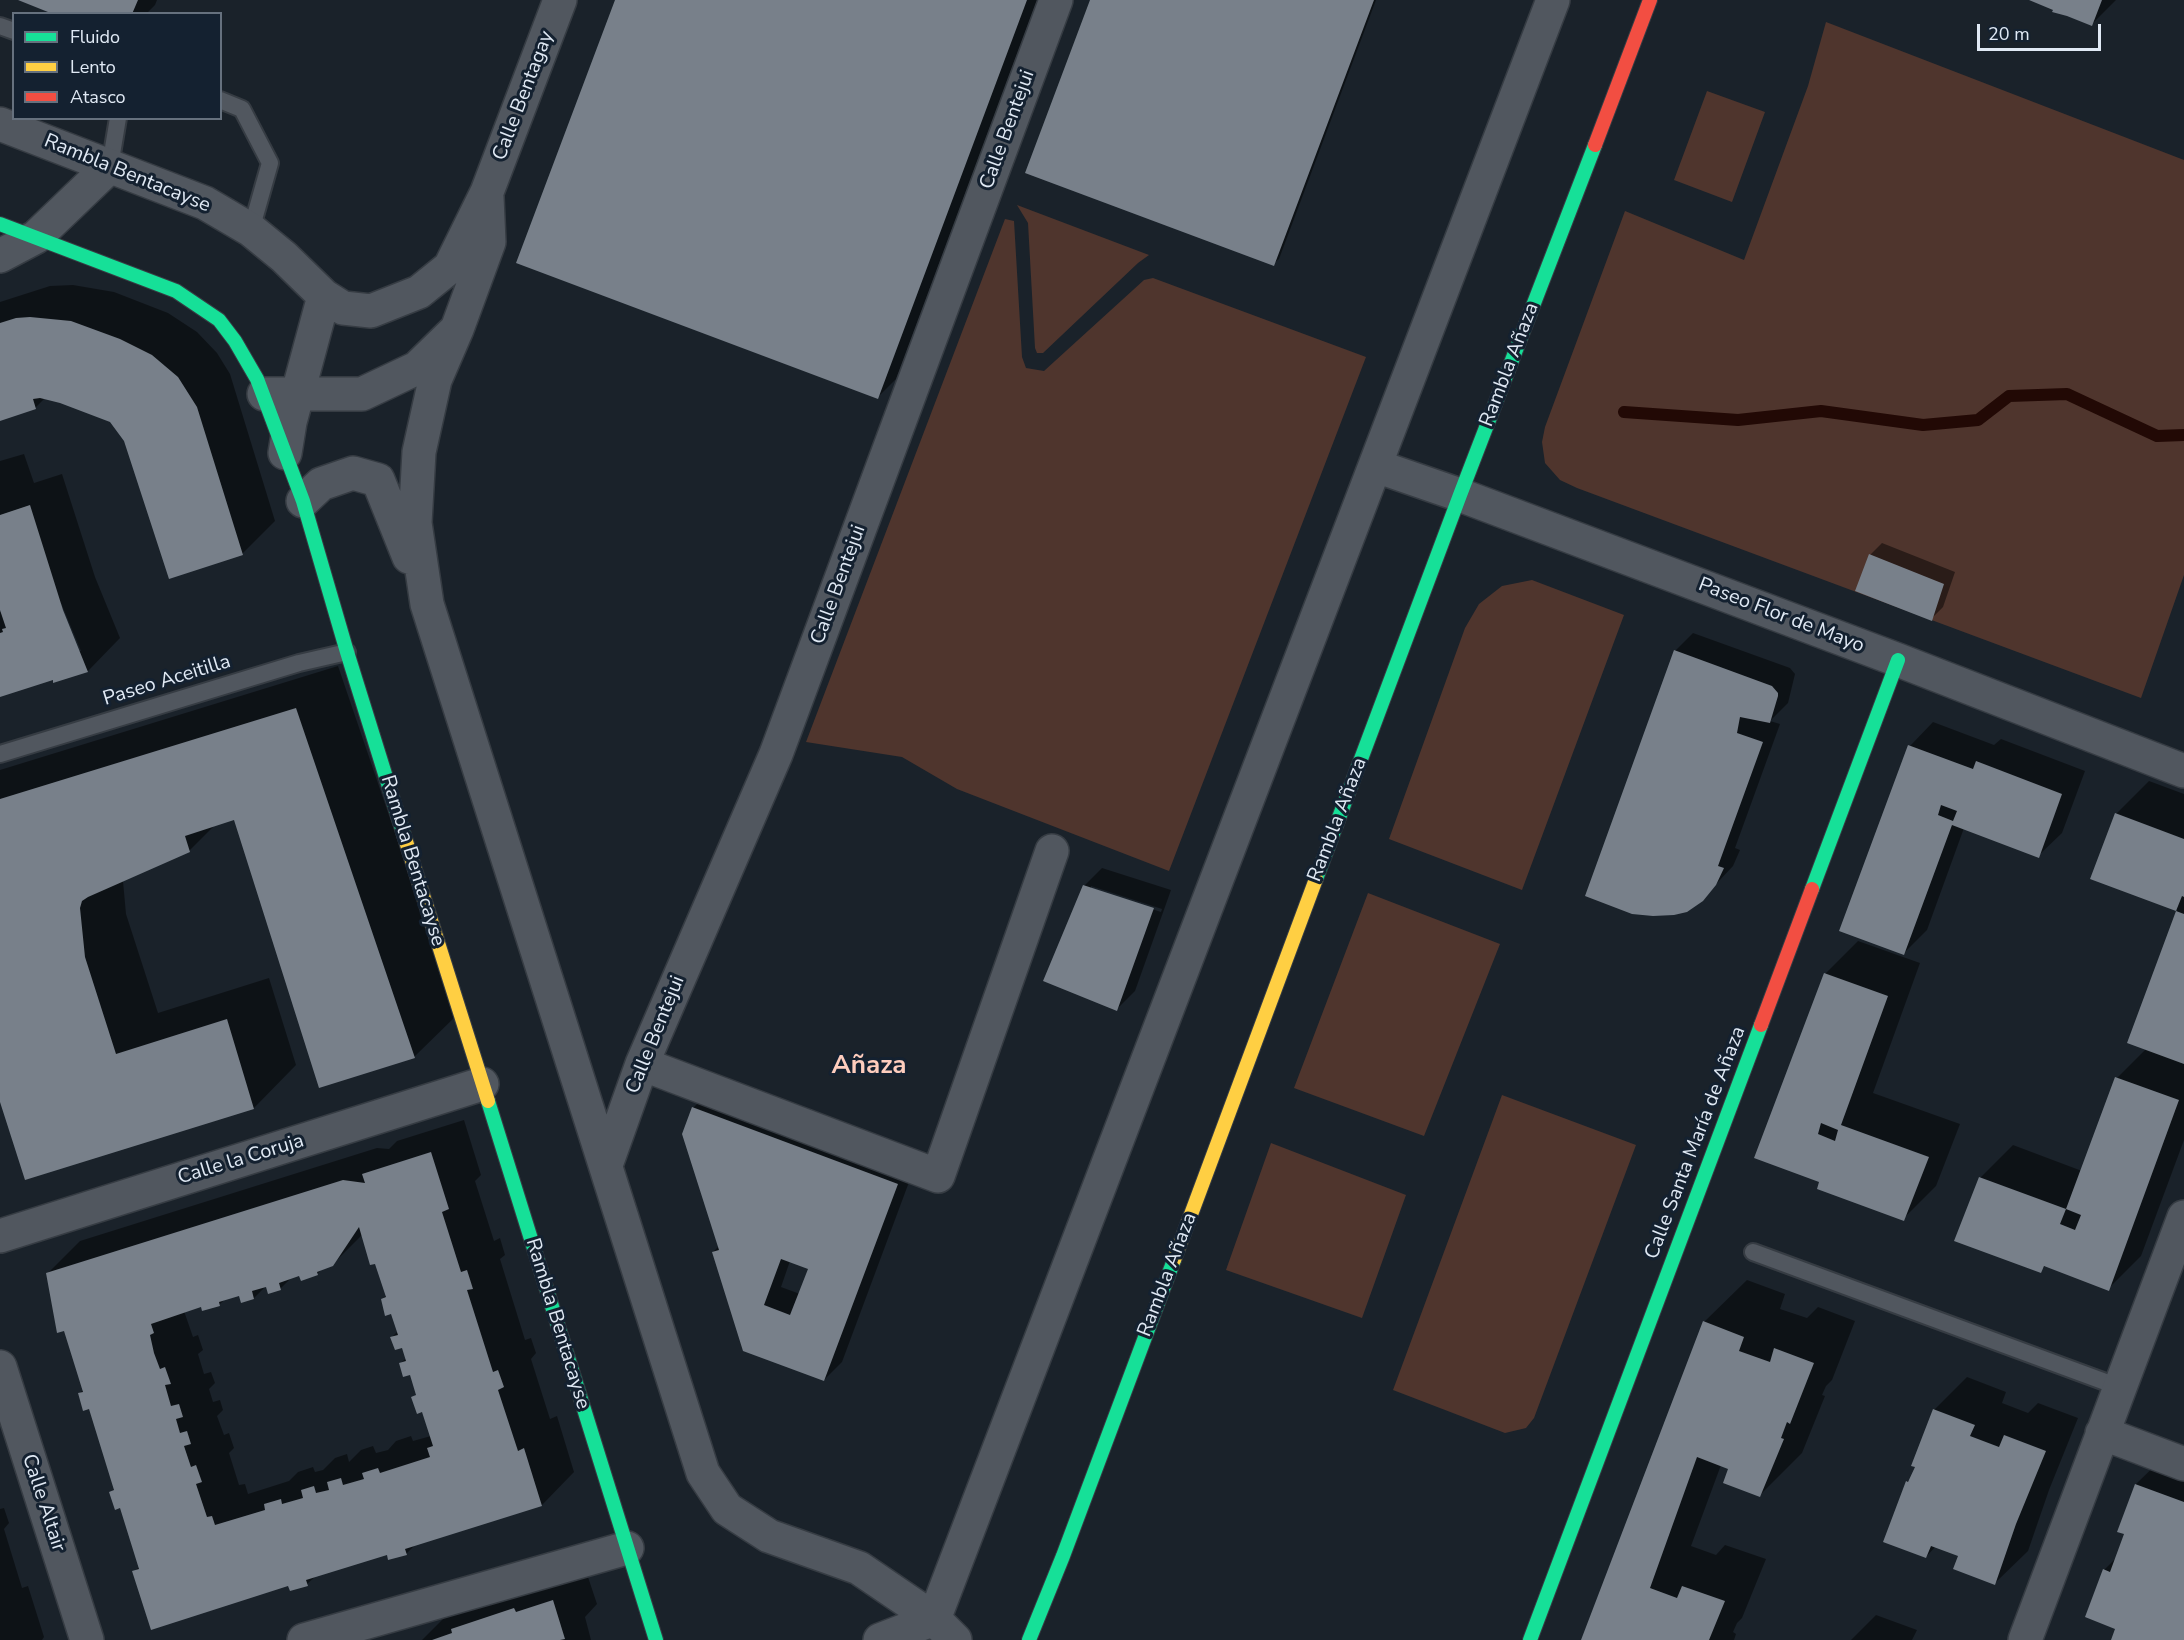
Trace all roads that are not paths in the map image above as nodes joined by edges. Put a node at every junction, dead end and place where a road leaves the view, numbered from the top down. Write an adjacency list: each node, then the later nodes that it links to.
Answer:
1 (560, 0): 9 (street, Calle Bentagay)
2 (1056, 0): 28 (street, Calle Bentejui)
3 (1553, 0): 19 (street)
4 (1650, 0): 20 (street, Rambla Añaza)
5 (222, 101): 11 (lane)
6 (118, 120): 8 (lane)
7 (0, 124): 8 (street, Rambla Bentacayse)
8 (110, 166): 11 (street, Rambla Bentacayse); 12 (street)
9 (487, 192): 14 (street, Rambla Bentacayse); 15 (street)
10 (0, 224): 12 (street, Rambla Bentacayse)
11 (251, 230): 14 (street, Rambla Bentacayse)
12 (36, 237): 13 (street); 17 (street, Rambla Bentacayse)
13 (0, 256)
14 (324, 296): 16 (street)
15 (457, 329): 16 (street); 22 (street)
16 (297, 392): 17 (street); 18 (street)
17 (264, 394): 18 (street, Rambla Bentacayse)
18 (285, 453): 21 (street, Rambla Bentacayse)
19 (1376, 466): 20 (street, Paseo Flor de Mayo); 39 (street)
20 (1460, 495): 24 (street, Paseo Flor de Mayo); 44 (street, Rambla Añaza)
21 (303, 501): 22 (street); 23 (street, Rambla Bentacayse)
22 (427, 604): 30 (street)
23 (347, 652): 25 (lane, Paseo Aceitilla); 29 (street, Rambla Bentacayse)
24 (1898, 660): 26 (street, Paseo Flor de Mayo); 45 (street, Calle Santa María de Añaza)
25 (0, 754)
26 (2184, 771)
27 (1052, 851): 28 (street)
28 (642, 1064): 30 (street, Calle Bentejui)
29 (482, 1084): 32 (street, Calle la Coruja); 38 (street, Rambla Bentacayse)
30 (606, 1165): 39 (street)
31 (2184, 1217): 35 (street)
32 (0, 1236)
33 (1753, 1252): 35 (lane)
34 (0, 1367): 40 (street, Calle Altair)
35 (2119, 1387): 36 (street)
36 (2102, 1433): 37 (street); 46 (street)
37 (2184, 1464)
38 (627, 1548): 41 (street); 42 (street, Rambla Bentacayse)
39 (944, 1629): 43 (street)
40 (87, 1640)
41 (304, 1640)
42 (656, 1640)
43 (880, 1640)
44 (1029, 1640)
45 (1530, 1640)
46 (2025, 1640)

